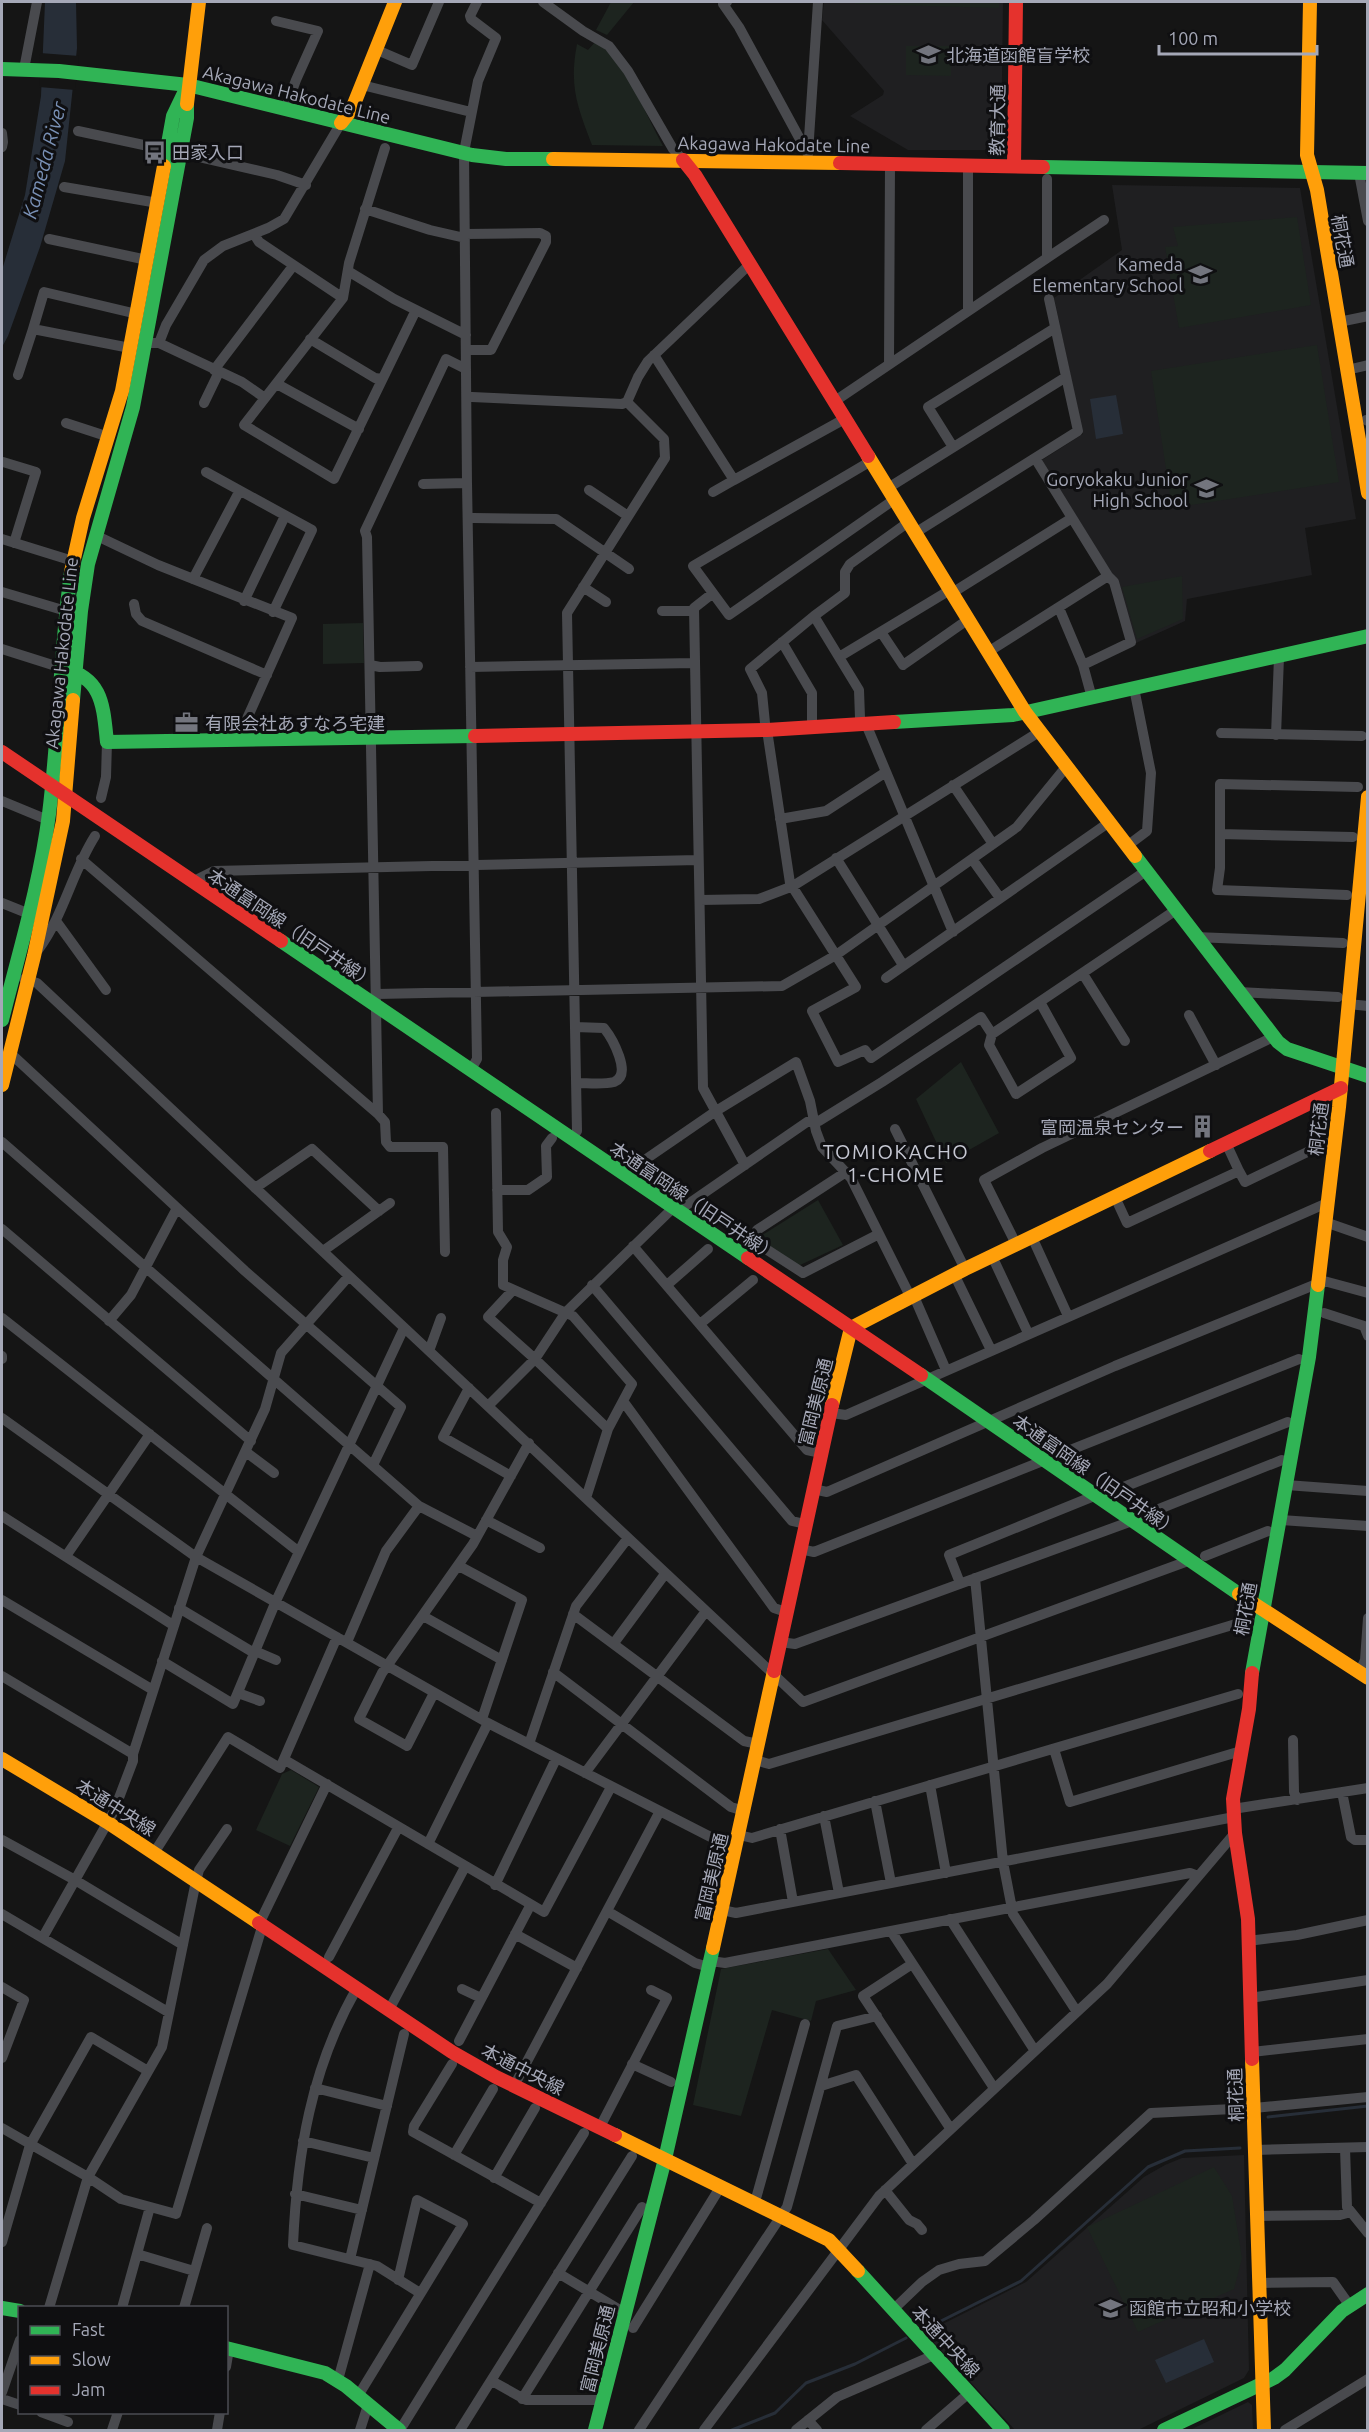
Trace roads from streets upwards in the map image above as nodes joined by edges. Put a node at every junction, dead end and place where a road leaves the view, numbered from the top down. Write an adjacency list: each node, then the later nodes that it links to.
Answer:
1 (37, 2): 14 (street)
2 (199, 2): 15 (street)
3 (395, 2): 12 (street)
4 (439, 2): 12 (street)
5 (477, 2): 18 (street)
6 (543, 2): 27 (street)
7 (727, 2): 26 (street)
8 (818, 2): 26 (street)
9 (1016, 2): 30 (street, 教育大通)
10 (1310, 2): 31 (street, 桐花通)
11 (276, 21): 17 (street)
12 (377, 50): 16 (street)
13 (2, 69): 14 (street)
14 (27, 69): 15 (street)
15 (188, 85): 17 (street, Akagawa Hakodate Line); 24 (street, Akagawa Hakodate Line)
16 (362, 85): 18 (street); 19 (street)
17 (285, 110): 19 (street, Akagawa Hakodate Line)
18 (471, 112): 25 (street)
19 (341, 123): 25 (street, Akagawa Hakodate Line); 34 (street)
20 (78, 131): 24 (street)
21 (2, 134): 22 (street)
22 (2, 147)
23 (385, 148): 37 (street)
24 (174, 152): 34 (street); 36 (street, Akagawa Hakodate Line); 59 (street, Akagawa Hakodate Line)
25 (464, 152): 27 (street, Akagawa Hakodate Line); 41 (street)
26 (808, 158): 27 (street, Akagawa Hakodate Line); 28 (street, Akagawa Hakodate Line)
27 (683, 160): 45 (street)
28 (890, 164): 29 (street, Akagawa Hakodate Line); 63 (street)
29 (968, 166): 30 (street, Akagawa Hakodate Line); 51 (street)
30 (1014, 166): 31 (street, Akagawa Hakodate Line)
31 (1312, 172): 32 (street, Akagawa Hakodate Line); 54 (street, 桐花通)
32 (1363, 173): 39 (street)
33 (1047, 179): 43 (street)
34 (306, 185): 40 (street)
35 (64, 187): 36 (street)
36 (158, 203): 44 (street, Akagawa Hakodate Line)
37 (366, 209): 41 (street); 47 (street)
38 (1104, 220): 43 (street)
39 (1368, 221)
40 (254, 234): 46 (street); 59 (street)
41 (465, 236): 57 (street); 61 (street)
42 (49, 239): 44 (street)
43 (1047, 258): 51 (street)
44 (147, 260): 52 (street, Akagawa Hakodate Line)
45 (750, 264): 62 (street); 74 (street)
46 (293, 266): 48 (street); 67 (street)
47 (348, 271): 48 (street); 50 (street)
48 (343, 298): 58 (street)
49 (1049, 299): 55 (street)
50 (416, 310): 57 (street); 70 (street)
51 (968, 310): 63 (street)
52 (137, 314): 56 (street); 60 (street, Akagawa Hakodate Line)
53 (1368, 316): 54 (street)
54 (1339, 322): 66 (street, 桐花通)
55 (1055, 328): 69 (street); 81 (street)
56 (33, 329): 60 (street); 68 (street)
57 (466, 335): 61 (street)
58 (310, 339): 70 (street); 71 (street)
59 (153, 343): 67 (street); 99 (street, Akagawa Hakodate Line)
60 (130, 348): 80 (street, Akagawa Hakodate Line)
61 (466, 350): 65 (street)
62 (654, 355): 76 (street); 86 (street)
63 (889, 364): 74 (street)
64 (1368, 365): 66 (street)
65 (466, 369): 87 (street); 129 (street)
66 (1347, 370): 92 (street, 桐花通)
67 (216, 371): 73 (street); 75 (street)
68 (18, 375)
69 (1066, 377): 81 (street); 82 (street)
70 (382, 379): 79 (street)
71 (277, 384): 73 (street); 79 (street)
72 (472, 397): 76 (street)
73 (265, 398): 79 (street)
74 (835, 401): 83 (street)
75 (204, 402)
76 (627, 402): 95 (street)
77 (839, 422): 86 (street)
78 (66, 423): 80 (street)
79 (358, 429)
80 (109, 436): 103 (street, Akagawa Hakodate Line)
81 (953, 447): 93 (street)
82 (1035, 458): 97 (street); 98 (street)
83 (871, 461): 93 (street); 109 (street)
84 (3, 462): 101 (street)
85 (206, 472): 90 (street)
86 (734, 480): 91 (street)
87 (467, 483): 88 (street); 133 (street)
88 (423, 484)
89 (589, 490): 95 (street)
90 (239, 492): 94 (street); 106 (street)
91 (714, 492)
92 (1368, 493)
93 (891, 494): 98 (street); 109 (street)
94 (285, 516): 111 (street); 118 (street)
95 (628, 516): 102 (street)
96 (473, 518): 102 (street)
97 (1072, 518): 105 (street); 110 (street)
98 (909, 530): 110 (street); 119 (street)
99 (95, 535): 106 (street); 135 (street, Akagawa Hakodate Line)
100 (2, 539): 101 (street)
101 (14, 543): 103 (street)
102 (605, 553): 104 (street); 107 (street)
103 (73, 561): 115 (street, Akagawa Hakodate Line)
104 (629, 569)
105 (1108, 576): 114 (street); 131 (street)
106 (193, 579): 111 (street)
107 (584, 587): 112 (street); 130 (street)
108 (2, 592): 115 (street)
109 (712, 593): 117 (street)
110 (948, 593): 121 (street); 125 (street)
111 (244, 600): 118 (street)
112 (606, 602)
113 (134, 604): 136 (street)
114 (1059, 608): 125 (street); 131 (street)
115 (66, 611): 134 (street, Akagawa Hakodate Line)
116 (662, 611): 117 (street)
117 (694, 611): 128 (street)
118 (273, 612): 136 (street)
119 (814, 616): 123 (street); 126 (street)
120 (963, 623): 121 (street)
121 (881, 632): 126 (street)
122 (1368, 636): 127 (street)
123 (782, 642): 140 (street); 142 (street)
124 (2, 649): 134 (street)
125 (988, 652): 139 (street)
126 (839, 657): 141 (street)
127 (1279, 657): 137 (street); 147 (street)
128 (694, 663): 130 (street); 143 (street)
129 (370, 665): 132 (street); 150 (street)
130 (568, 665): 133 (street); 145 (street)
131 (1083, 665): 138 (street)
132 (418, 666)
133 (470, 667): 148 (street)
134 (62, 668): 135 (street); 156 (street, Akagawa Hakodate Line)
135 (76, 672): 152 (street); 159 (street, Akagawa Hakodate Line)
136 (267, 675): 151 (street)
137 (1134, 688): 138 (street); 170 (street)
138 (1092, 698): 139 (street)
139 (1025, 712): 141 (street); 144 (street)
140 (812, 721)
141 (863, 721): 142 (street); 155 (street)
142 (766, 727): 143 (street); 163 (street)
143 (696, 732): 145 (street); 174 (street)
144 (1039, 732): 154 (street); 157 (street)
145 (570, 734): 148 (street); 175 (street)
146 (1221, 734): 147 (street)
147 (1276, 735): 149 (street)
148 (471, 736): 150 (street); 176 (street)
149 (1362, 736)
150 (372, 737): 151 (street); 177 (street)
151 (245, 740): 152 (street)
152 (107, 742): 160 (street)
153 (2, 752): 156 (street, 本通富岡線（旧戸井線）)
154 (1066, 767): 165 (street); 169 (street)
155 (886, 771): 162 (street); 163 (street)
156 (50, 785): 159 (street, 本通富岡線（旧戸井線）); 164 (street, Akagawa Hakodate Line)
157 (953, 785): 162 (street); 169 (street)
158 (1363, 792): 166 (street); 182 (street, 桐花通)
159 (66, 795): 179 (street, 本通富岡線（旧戸井線）); 195 (street, Akagawa Hakodate Line)
160 (102, 798)
161 (2, 801): 164 (street)
162 (905, 815): 171 (street); 180 (street)
163 (780, 819): 181 (street)
164 (48, 820): 187 (street, Akagawa Hakodate Line)
165 (1108, 823): 170 (street); 183 (street)
166 (1220, 834): 168 (street); 182 (street)
167 (95, 836): 172 (street)
168 (1353, 837)
169 (993, 844): 173 (street)
170 (1127, 846): 178 (street)
171 (836, 858): 181 (street); 189 (street)
172 (81, 859): 188 (street); 227 (street)
173 (972, 859): 180 (street); 183 (street)
174 (698, 860): 175 (street); 184 (street)
175 (572, 863): 176 (street); 203 (street)
176 (473, 865): 177 (street); 204 (street)
177 (374, 867): 179 (street); 207 (street)
178 (1146, 871): 186 (street); 194 (street)
179 (192, 882): 207 (street, 本通富岡線（旧戸井線）)
180 (934, 885): 189 (street); 190 (street)
181 (793, 886): 184 (street); 194 (street)
182 (1358, 895): 192 (street, 桐花通)
183 (1000, 898): 190 (street)
184 (700, 900): 201 (street)
185 (2, 903): 187 (street)
186 (1176, 910): 191 (street); 197 (street)
187 (27, 913): 198 (street, Akagawa Hakodate Line)
188 (56, 921): 195 (street); 202 (street)
189 (878, 926): 194 (street); 196 (street)
190 (952, 932): 196 (street)
191 (1195, 937): 192 (street); 205 (street)
192 (1348, 946): 193 (street); 208 (street, 桐花通)
193 (1368, 951)
194 (836, 955): 201 (street)
195 (34, 956): 200 (street, Akagawa Hakodate Line)
196 (903, 965): 199 (street)
197 (1083, 974): 209 (street); 216 (street)
198 (13, 975): 200 (street); 206 (street, Akagawa Hakodate Line)
199 (886, 978)
200 (27, 980): 206 (street, Akagawa Hakodate Line); 239 (street)
201 (702, 987): 203 (street); 225 (street)
202 (106, 990)
203 (574, 990): 204 (street); 213 (street)
204 (476, 991): 207 (street); 220 (street)
205 (1239, 992): 208 (street); 219 (street)
206 (11, 995): 212 (street, Akagawa Hakodate Line); 217 (street, Akagawa Hakodate Line)
207 (377, 1000): 220 (street, 本通富岡線（旧戸井線）); 227 (street)
208 (1343, 1000): 210 (street); 219 (street, 桐花通)
209 (1040, 1002): 214 (street); 214 (street)
210 (1368, 1006)
211 (1189, 1015): 218 (street)
212 (2, 1020)
213 (575, 1027): 222 (street); 222 (street)
214 (992, 1034): 228 (street)
215 (1267, 1040): 218 (street)
216 (1125, 1041)
217 (9, 1052): 223 (street, Akagawa Hakodate Line); 244 (street)
218 (1215, 1065): 252 (street)
219 (1342, 1068): 221 (street); 224 (street, 桐花通)
220 (470, 1071): 231 (street, 本通富岡線（旧戸井線）)
221 (1368, 1076)
222 (576, 1083): 231 (street)
223 (2, 1085)
224 (1341, 1088): 233 (street); 243 (street, 桐花通)
225 (716, 1111): 228 (street); 235 (street); 236 (street)
226 (496, 1113): 240 (street)
227 (378, 1114): 256 (street)
228 (814, 1121): 235 (street); 238 (street)
229 (895, 1130): 259 (street)
230 (552, 1137): 240 (street)
231 (571, 1139): 245 (street, 本通富岡線（旧戸井線）)
232 (2, 1142): 258 (street)
233 (1226, 1143): 237 (street); 241 (street)
234 (1326, 1143): 237 (street)
235 (745, 1165): 245 (street)
236 (633, 1168)
237 (1239, 1171): 241 (street)
238 (846, 1172): 249 (street); 249 (street)
239 (255, 1188): 246 (street); 255 (street)
240 (497, 1191): 265 (street)
241 (1115, 1197): 250 (street)
242 (390, 1203): 246 (street)
243 (1327, 1203): 247 (street, 桐花通); 270 (street)
244 (177, 1208): 258 (street); 274 (street)
245 (675, 1209): 253 (street); 277 (street, 本通富岡線（旧戸井線）)
246 (379, 1211): 255 (street)
247 (1325, 1221): 251 (street); 262 (street, 桐花通)
248 (2, 1229): 273 (street)
249 (879, 1234): 267 (street)
250 (1032, 1237): 252 (street); 270 (street)
251 (1368, 1237)
252 (1016, 1244): 257 (street)
253 (633, 1246): 263 (street); 264 (street)
254 (708, 1249): 264 (street)
255 (323, 1251): 260 (street)
256 (445, 1252)
257 (992, 1256): 259 (street); 278 (street)
258 (145, 1268): 273 (street); 285 (street)
259 (959, 1272): 267 (street); 280 (street)
260 (349, 1276): 274 (street); 276 (street)
261 (753, 1280): 275 (street)
262 (1317, 1284): 266 (street); 293 (street); 307 (street, 桐花通)
263 (592, 1285): 268 (street); 320 (street)
264 (666, 1285): 275 (street)
265 (513, 1290): 268 (street); 282 (street)
266 (1368, 1293)
267 (911, 1295): 277 (street); 284 (street)
268 (566, 1312): 282 (street); 289 (street)
269 (1324, 1312): 279 (street)
270 (1068, 1316): 278 (street)
271 (2, 1318): 296 (street)
272 (441, 1318): 281 (street)
273 (110, 1321): 297 (street)
274 (305, 1324): 285 (street); 287 (street)
275 (700, 1324): 301 (street)
276 (404, 1328): 281 (street); 287 (street)
277 (851, 1328): 286 (street, 本通富岡線（旧戸井線）); 291 (street, 富岡美原通)
278 (1028, 1333): 280 (street)
279 (1368, 1336)
280 (991, 1350): 284 (street)
281 (429, 1351): 288 (street)
282 (535, 1359): 290 (street); 295 (street)
283 (1299, 1359): 302 (street)
284 (946, 1370): 286 (street)
285 (274, 1379): 297 (street); 299 (street)
286 (927, 1379): 291 (street); 293 (street, 本通富岡線（旧戸井線）)
287 (377, 1386): 299 (street); 304 (street)
288 (469, 1388): 290 (street); 306 (street)
289 (623, 1401): 295 (street); 341 (street)
290 (488, 1406): 298 (street)
291 (831, 1413): 301 (street, 富岡美原通)
292 (2, 1418): 311 (street)
293 (987, 1422): 302 (street, 本通富岡線（旧戸井線）); 308 (street)
294 (1288, 1422): 310 (street)
295 (608, 1429): 314 (street)
296 (150, 1434): 311 (street); 312 (street)
297 (251, 1441): 300 (street)
298 (529, 1443): 306 (street); 314 (street)
299 (349, 1444): 304 (street); 327 (street)
300 (246, 1452): 305 (street); 312 (street)
301 (821, 1453): 308 (street, 富岡美原通)
302 (1044, 1460): 313 (street, 本通富岡線（旧戸井線）); 326 (street)
303 (1282, 1460): 317 (street)
304 (373, 1465): 315 (street)
305 (274, 1473)
306 (511, 1476): 318 (street)
307 (1286, 1485): 309 (street); 319 (street, 桐花通)
308 (813, 1489): 320 (street, 富岡美原通)
309 (1367, 1489)
310 (1111, 1492)
311 (107, 1494): 328 (street); 330 (street)
312 (226, 1495): 327 (street); 330 (street)
313 (1094, 1496): 317 (street, 本通富岡線（旧戸井線）); 335 (street)
314 (586, 1498): 324 (street)
315 (419, 1506): 323 (street); 350 (street)
316 (2, 1516): 328 (street)
317 (1138, 1518): 331 (street, 本通富岡線（旧戸井線）); 334 (street)
318 (486, 1520): 323 (street); 325 (street)
319 (1281, 1520): 321 (street); 339 (street, 桐花通)
320 (806, 1524): 326 (street, 富岡美原通)
321 (1368, 1526)
322 (1268, 1531): 329 (street)
323 (477, 1536): 332 (street)
324 (628, 1538): 333 (street); 342 (street)
325 (540, 1548)
326 (800, 1549): 341 (street, 富岡美原通)
327 (299, 1552): 337 (street)
328 (66, 1556): 346 (street)
329 (1205, 1556)
330 (196, 1557): 337 (street); 338 (street)
331 (1188, 1561): 339 (street, 本通富岡線（旧戸井線）); 347 (street)
332 (459, 1566): 343 (street); 355 (street)
333 (665, 1574): 340 (street); 352 (street)
334 (975, 1578): 335 (street); 347 (street)
335 (960, 1583): 351 (street)
336 (2, 1600): 363 (street)
337 (276, 1601): 348 (street); 353 (street)
338 (179, 1608): 346 (street); 353 (street)
339 (1263, 1610): 360 (street, 本通富岡線（旧戸井線）); 375 (street, 桐花通)
340 (706, 1611): 359 (street); 362 (street)
341 (786, 1612): 351 (street, 富岡美原通)
342 (573, 1614): 352 (street); 358 (street)
343 (423, 1616): 355 (street); 357 (street)
344 (1368, 1617): 349 (street)
345 (1249, 1620): 367 (street)
346 (173, 1624): 356 (street)
347 (981, 1636): 359 (street); 367 (street)
348 (337, 1637): 350 (street); 379 (street)
349 (1367, 1641): 360 (street)
350 (347, 1642): 357 (street)
351 (780, 1642): 359 (street, 富岡美原通)
352 (614, 1644): 362 (street)
353 (255, 1652): 354 (street); 364 (street)
354 (276, 1660)
355 (502, 1660): 369 (street)
356 (162, 1661): 363 (street); 364 (street)
357 (387, 1666): 365 (street); 365 (street)
358 (553, 1672): 370 (street); 372 (street)
359 (773, 1675): 373 (street, 富岡美原通)
360 (1364, 1675)
361 (2, 1676): 376 (street)
362 (657, 1676): 370 (street); 373 (street)
363 (153, 1690): 376 (street)
364 (238, 1693): 368 (street)
365 (434, 1693): 369 (street)
366 (1238, 1694): 374 (street)
367 (987, 1698): 380 (street); 381 (street)
368 (260, 1701)
369 (485, 1721): 372 (street); 402 (street)
370 (621, 1724): 382 (street); 390 (street)
371 (1293, 1740): 388 (street)
372 (529, 1744): 378 (street)
373 (758, 1744): 380 (street, 富岡美原通)
374 (1054, 1749): 375 (street); 381 (street)
375 (1241, 1751): 392 (street, 桐花通)
376 (133, 1755): 394 (street)
377 (2, 1759): 394 (street, 本通中央線)
378 (556, 1759): 382 (street); 412 (street)
379 (285, 1760): 383 (street); 404 (street)
380 (755, 1760): 390 (street, 富岡美原通)
381 (994, 1766): 384 (street); 405 (street)
382 (585, 1773): 385 (street)
383 (327, 1785): 395 (street); 422 (street)
384 (930, 1785): 389 (street); 407 (street)
385 (611, 1787): 391 (street); 415 (street)
386 (1368, 1788): 387 (street)
387 (1342, 1792): 388 (street); 401 (street)
388 (1297, 1800): 392 (street)
389 (875, 1801): 393 (street); 411 (street)
390 (744, 1811): 399 (street, 富岡美原通)
391 (660, 1812): 403 (street); 418 (street)
392 (1234, 1813): 398 (street, 桐花通); 405 (street)
393 (824, 1816): 397 (street); 413 (street)
394 (107, 1822): 404 (street, 本通中央線); 409 (street)
395 (398, 1828): 402 (street); 428 (street)
396 (227, 1829): 410 (street)
397 (780, 1829): 399 (street); 414 (street)
398 (1235, 1833): 408 (street); 426 (street, 桐花通)
399 (739, 1835): 403 (street, 富岡美原通)
400 (2, 1840): 409 (street)
401 (1368, 1840)
402 (428, 1844): 406 (street)
403 (736, 1850): 417 (street, 富岡美原通)
404 (154, 1852): 410 (street, 本通中央線)
405 (1004, 1862): 407 (street); 416 (street)
406 (465, 1867): 412 (street); 439 (street)
407 (946, 1873): 411 (street)
408 (1198, 1876): 416 (street); 441 (street)
409 (75, 1880): 425 (street); 427 (street)
410 (196, 1881): 422 (street, 本通中央線); 427 (street)
411 (891, 1883): 413 (street)
412 (495, 1885): 415 (street)
413 (839, 1893): 414 (street)
414 (793, 1902): 417 (street)
415 (530, 1906): 424 (street)
416 (1012, 1907): 420 (street); 441 (street)
417 (722, 1910): 429 (street, 富岡美原通)
418 (607, 1911): 429 (street); 431 (street)
419 (2, 1914): 425 (street)
420 (950, 1919): 423 (street); 447 (street)
421 (1368, 1920): 426 (street)
422 (260, 1925): 434 (street, 本通中央線); 484 (street)
423 (891, 1931): 429 (street); 430 (street)
424 (514, 1934): 431 (street); 437 (street)
425 (44, 1937): 440 (street)
426 (1248, 1941): 438 (street, 桐花通)
427 (183, 1945): 440 (street)
428 (329, 1957)
429 (710, 1964): 475 (street, 富岡美原通)
430 (912, 1964): 442 (street); 457 (street)
431 (577, 1968): 454 (street)
432 (1368, 1980): 438 (street)
433 (2, 1987): 449 (street)
434 (357, 1988): 439 (street, 本通中央線); 456 (street)
435 (462, 1989): 437 (street)
436 (651, 1990): 451 (street)
437 (481, 1998): 446 (street)
438 (1250, 1998): 448 (street, 桐花通)
439 (389, 2010): 454 (street, 本通中央線)
440 (168, 2012): 452 (street)
441 (1077, 2012): 447 (street)
442 (877, 2016): 455 (street); 465 (street)
443 (805, 2024): 482 (street)
444 (404, 2034): 460 (street)
445 (1368, 2039): 448 (street)
446 (459, 2041)
447 (1035, 2051): 457 (street)
448 (1252, 2052): 462 (street, 桐花通)
449 (2, 2058)
450 (452, 2064): 472 (street)
451 (632, 2064): 453 (street); 463 (street)
452 (148, 2071): 468 (street); 477 (street)
453 (672, 2082)
454 (514, 2086): 463 (street, 本通中央線)
455 (820, 2086): 476 (street); 488 (street)
456 (315, 2088): 460 (street); 467 (street)
457 (994, 2088): 465 (street)
458 (493, 2089): 472 (street)
459 (1368, 2097): 462 (street)
460 (387, 2106): 474 (street)
461 (535, 2108): 478 (street)
462 (1254, 2108): 471 (street, 桐花通); 505 (street)
463 (600, 2127): 475 (street, 本通中央線)
464 (2, 2128): 468 (street)
465 (950, 2128): 476 (street)
466 (584, 2133): 483 (street)
467 (303, 2141): 474 (street); 481 (street)
468 (30, 2145): 477 (street); 493 (street)
469 (1368, 2147): 470 (street)
470 (1345, 2148): 471 (street); 487 (street)
471 (1255, 2150): 489 (street, 桐花通)
472 (454, 2155): 478 (street)
473 (632, 2156): 499 (street)
474 (374, 2158): 486 (street)
475 (665, 2159): 479 (street, 本通中央線); 512 (street, 富岡美原通)
476 (913, 2164): 480 (street)
477 (88, 2177): 484 (street); 506 (street)
478 (494, 2178): 483 (street)
479 (722, 2186): 482 (street, 本通中央線); 513 (street)
480 (885, 2190): 491 (street); 494 (street)
481 (295, 2194): 486 (street); 496 (street)
482 (755, 2202): 488 (street, 本通中央線)
483 (541, 2204): 536 (street)
484 (150, 2207): 495 (street)
485 (642, 2207): 502 (street)
486 (363, 2210): 496 (street)
487 (1351, 2212): 489 (street); 492 (street)
488 (782, 2216): 494 (street, 本通中央線); 539 (street)
489 (1257, 2216): 501 (street, 桐花通)
490 (207, 2228): 498 (street)
491 (922, 2230)
492 (1368, 2233)
493 (2, 2242)
494 (838, 2249): 516 (street, 本通中央線); 540 (street)
495 (137, 2254): 498 (street); 507 (street)
496 (350, 2259): 497 (street)
497 (370, 2264): 500 (street); 518 (street)
498 (194, 2271): 508 (street)
499 (558, 2273): 502 (street); 519 (street)
500 (398, 2280): 503 (street); 503 (street)
501 (1259, 2283): 509 (street); 520 (street, 桐花通)
502 (588, 2292): 512 (street); 524 (street)
503 (420, 2293): 526 (street)
504 (1368, 2294): 509 (street)
505 (898, 2305)
506 (50, 2306)
507 (122, 2306)
508 (184, 2306)
509 (1350, 2306): 520 (street)
510 (2, 2308): 511 (street)
511 (18, 2311)
512 (625, 2313): 525 (street, 富岡美原通)
513 (633, 2328)
514 (18, 2346): 521 (street)
515 (228, 2349): 518 (street)
516 (934, 2355): 522 (street, 本通中央線); 531 (street)
517 (1368, 2379): 547 (street)
518 (338, 2380): 526 (street)
519 (492, 2381): 524 (street); 537 (street)
520 (1262, 2384): 545 (street); 546 (street, 桐花通)
521 (2, 2392)
522 (969, 2393): 543 (street); 544 (street, 本通中央線)
523 (2, 2399): 527 (street)
524 (522, 2399): 525 (street)
525 (603, 2400): 538 (street, 富岡美原通)
526 (363, 2401): 535 (street); 536 (street)
527 (18, 2404)
528 (48, 2414): 532 (street)
529 (117, 2414): 533 (street)
530 (219, 2414): 534 (street)
531 (808, 2420): 541 (street); 542 (street)
532 (68, 2422)
533 (112, 2430)
534 (217, 2430)
535 (360, 2430)
536 (400, 2430)
537 (460, 2430)
538 (595, 2430)
539 (639, 2430)
540 (704, 2430)
541 (796, 2430)
542 (817, 2430)
543 (926, 2430)
544 (1003, 2430)
545 (1164, 2430)
546 (1264, 2430)
547 (1285, 2430)

